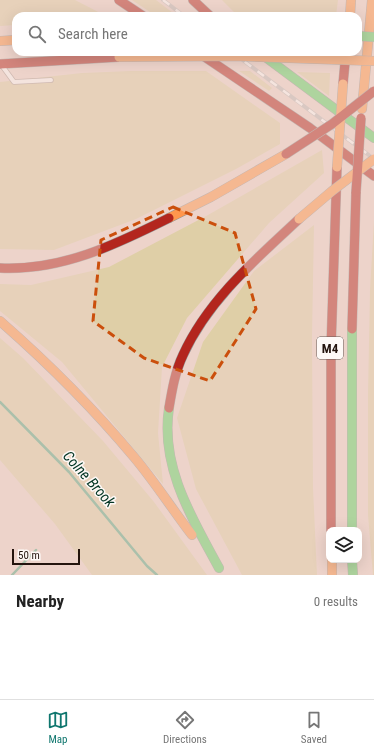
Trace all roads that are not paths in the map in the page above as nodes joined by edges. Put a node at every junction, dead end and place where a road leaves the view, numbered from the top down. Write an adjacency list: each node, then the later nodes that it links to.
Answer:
1 (119, 0): 5 (highway)
2 (193, 0): 6 (highway)
3 (351, 0): 7 (highway)
4 (372, 0): 25 (highway, M4, bridge)
5 (138, 12)
6 (206, 12)
7 (350, 12)
8 (362, 36): 9 (highway, bridge)
9 (374, 37)
10 (12, 40): 11 (highway)
11 (0, 41)
12 (204, 56): 21 (highway)
13 (264, 56): 19 (highway)
14 (346, 56): 24 (highway, M4, bridge)
15 (374, 61): 16 (highway, bridge)
16 (0, 64): 17 (lane)
17 (51, 80)
18 (374, 91): 22 (highway, bridge)
19 (374, 138)
20 (374, 159): 28 (highway, bridge)
21 (374, 176)
22 (0, 268)
23 (0, 321): 28 (highway)
24 (331, 527)
25 (352, 527)
26 (332, 563): 29 (highway)
27 (352, 563): 30 (highway)
28 (222, 571)
29 (332, 575)
30 (353, 575)

